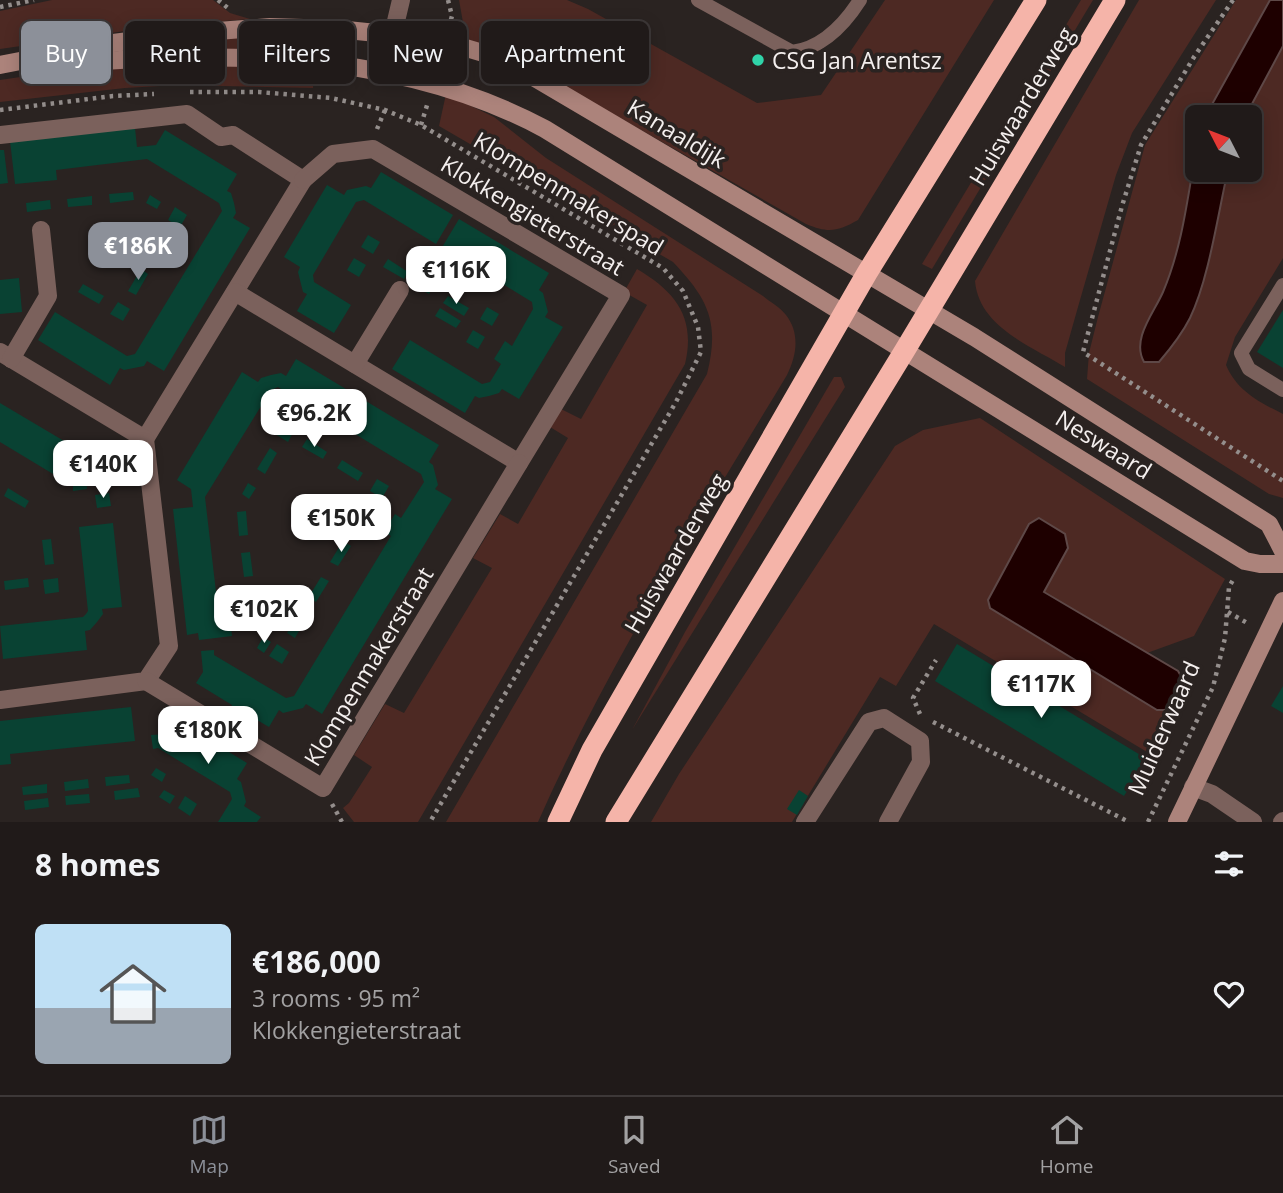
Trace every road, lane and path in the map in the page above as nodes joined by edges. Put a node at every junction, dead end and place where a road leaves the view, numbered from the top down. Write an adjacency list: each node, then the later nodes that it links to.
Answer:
1 (34, 0): 8 (path)
2 (401, 0): 9 (street)
3 (698, 0): 4 (lane)
4 (860, 0)
5 (1036, 0): 21 (highway, Huiswaarderweg)
6 (1115, 0): 25 (highway, Huiswaarderweg)
7 (1233, 0): 33 (path)
8 (0, 7)
9 (395, 21)
10 (369, 32): 12 (street, Kanaaldijk)
11 (467, 49): 21 (street, Kanaaldijk)
12 (0, 66): 13 (street, Kanaaldijk)
13 (369, 69)
14 (436, 84): 26 (street, Kanaaldijk)
15 (165, 93): 17 (path)
16 (178, 93): 45 (path, Klompenmakerspad)
17 (0, 110)
18 (0, 135): 19 (street)
19 (303, 180): 24 (street, Klokkengieterstraat); 32 (street, Klokkengieterstraat)
20 (41, 230): 28 (street)
21 (867, 273): 25 (street); 26 (highway, Huiswaarderweg)
22 (1283, 285): 30 (lane)
23 (400, 289): 29 (street)
24 (235, 292): 29 (street); 31 (street, Klokkengieterstraat)
25 (928, 311): 27 (highway, Huiswaarderweg); 34 (street, Neswaard)
26 (844, 313): 27 (street); 46 (highway, Huiswaarderweg)
27 (905, 350): 35 (street, Neswaard); 47 (highway, Huiswaarderweg)
28 (6, 356): 31 (street)
29 (355, 364): 32 (street)
30 (1283, 390)
31 (145, 439): 39 (street)
32 (519, 463): 39 (street, Klompenmakerstraat)
33 (1283, 481)
34 (1283, 551)
35 (1283, 564)
36 (1283, 601): 43 (street)
37 (1228, 612): 50 (path, Muiderwaard)
38 (936, 660): 41 (path)
39 (146, 681): 40 (street)
40 (0, 700)
41 (920, 715)
42 (933, 722): 49 (path, Muiderwaard)
43 (1193, 787): 51 (street); 52 (street)
44 (809, 821): 48 (street)
45 (430, 822)
46 (558, 822)
47 (616, 822)
48 (888, 822)
49 (1129, 822)
50 (1149, 822)
51 (1177, 822)
52 (1253, 822)

